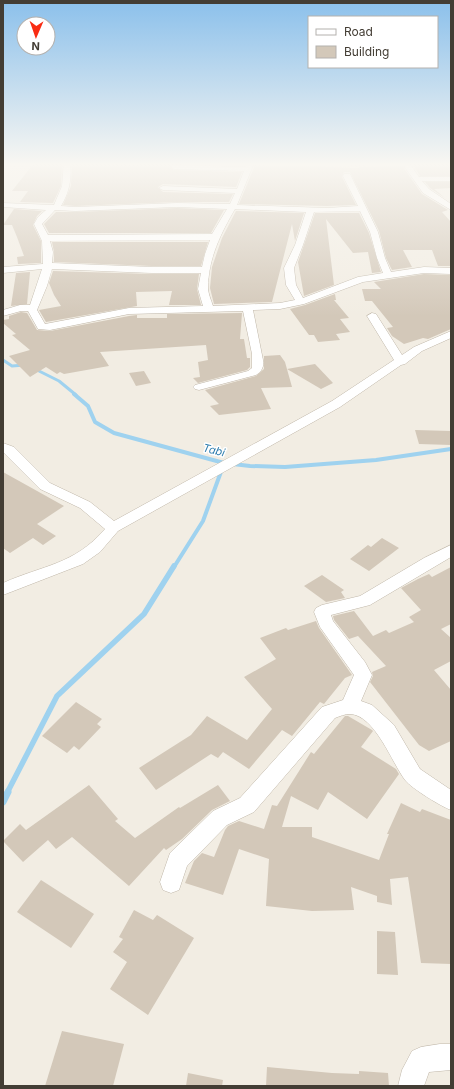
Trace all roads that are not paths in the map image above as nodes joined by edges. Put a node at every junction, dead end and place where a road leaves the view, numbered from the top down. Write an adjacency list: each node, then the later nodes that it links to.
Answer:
1 (48, 214): 6 (street)
2 (228, 214): 5 (street)
3 (309, 214): 12 (street)
4 (365, 214): 11 (street)
5 (216, 237): 6 (street); 9 (street)
6 (45, 238): 7 (street)
7 (48, 266): 8 (street); 9 (street); 14 (street)
8 (3, 270)
9 (206, 270): 15 (street)
10 (451, 270): 11 (street)
11 (388, 275): 12 (street)
12 (301, 302): 13 (street)
13 (247, 308): 15 (street); 20 (street)
14 (32, 309): 15 (street); 16 (street)
15 (209, 309)
16 (3, 312)
17 (372, 316): 19 (street)
18 (451, 334): 19 (street)
19 (400, 362): 22 (street)
20 (199, 387)
21 (3, 448): 22 (street)
22 (113, 528): 24 (street)
23 (451, 550): 25 (street)
24 (3, 588)
25 (349, 706): 26 (street); 27 (street)
26 (451, 801)
27 (171, 882)
28 (451, 1057): 29 (street)
29 (411, 1086)

